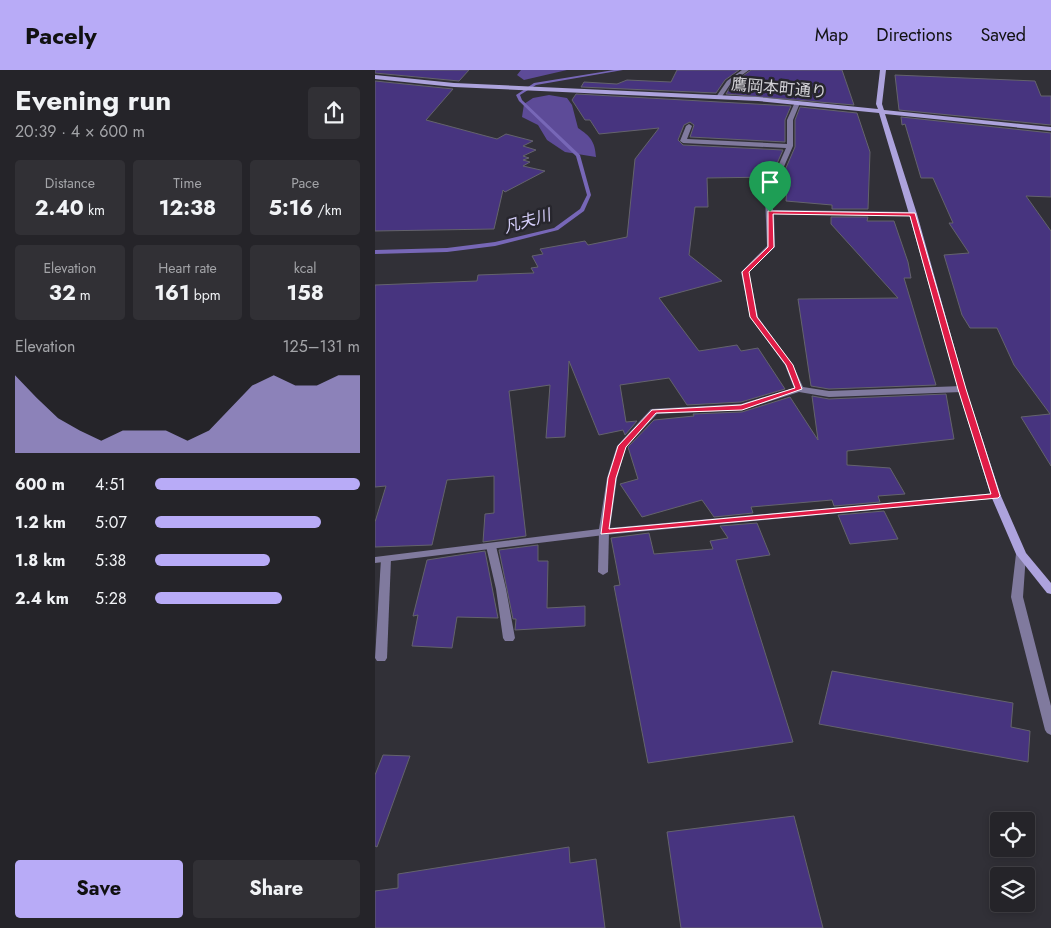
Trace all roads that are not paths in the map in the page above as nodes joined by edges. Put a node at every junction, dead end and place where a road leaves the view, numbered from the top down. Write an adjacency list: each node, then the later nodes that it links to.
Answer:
1 (746, 70): 4 (street)
2 (883, 70): 6 (street)
3 (375, 77): 4 (street, 鷹岡本町通り)
4 (719, 98): 5 (street, 鷹岡本町通り)
5 (797, 103): 6 (street, 鷹岡本町通り); 9 (street)
6 (882, 111): 8 (street, 鷹岡本町通り); 11 (street)
7 (689, 126): 9 (street)
8 (1051, 129)
9 (789, 146): 10 (street)
10 (770, 212): 11 (street); 12 (street)
11 (913, 214): 13 (street)
12 (799, 389): 13 (street); 15 (street)
13 (962, 389): 14 (street)
14 (996, 496): 15 (street); 17 (street)
15 (604, 532): 16 (street); 19 (street)
16 (491, 546): 18 (street); 21 (street)
17 (1021, 554): 20 (street); 23 (street)
18 (380, 559): 22 (street)
19 (603, 572)
20 (1051, 590)
21 (509, 638)
22 (381, 658)
23 (1051, 730)

